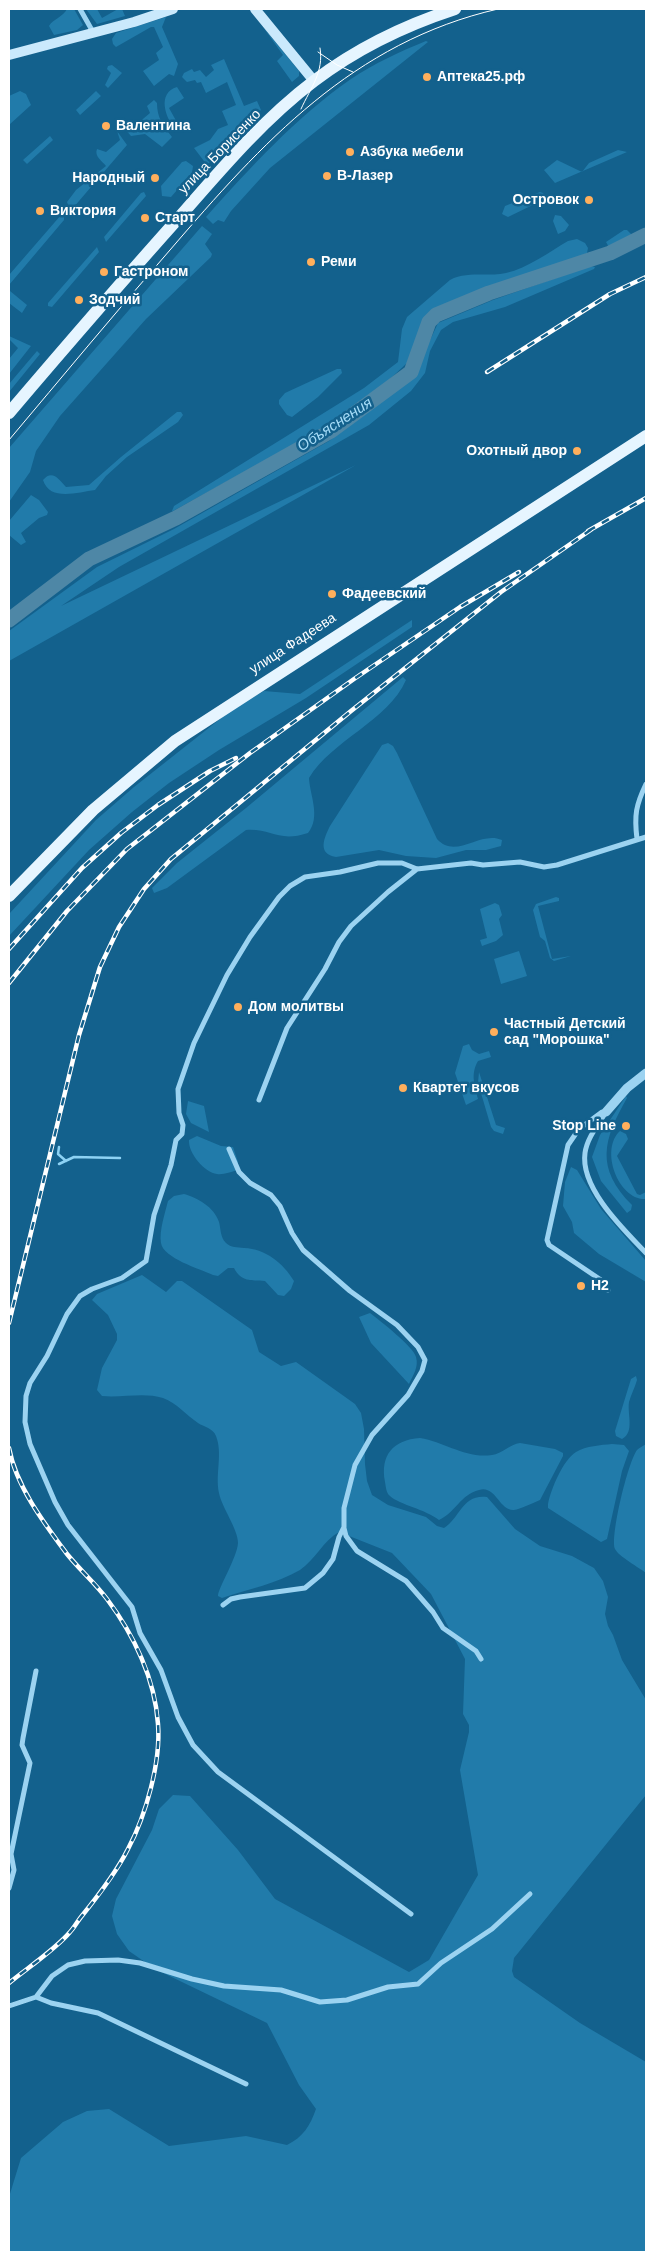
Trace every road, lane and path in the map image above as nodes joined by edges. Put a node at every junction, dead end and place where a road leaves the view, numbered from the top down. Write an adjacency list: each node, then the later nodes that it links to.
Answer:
1 (80, 9): 5 (street)
2 (173, 9): 5 (main road)
3 (255, 9): 7 (main road)
4 (455, 9): 7 (main road, улица Борисенко)
5 (93, 32): 6 (main road)
6 (9, 55)
7 (314, 81): 8 (main road, улица Борисенко)
8 (9, 414)
9 (646, 436): 14 (main road, улица Фадеева)
10 (646, 784): 12 (street)
11 (646, 837): 12 (street)
12 (637, 839): 13 (street)
13 (417, 869): 16 (street); 27 (street)
14 (9, 896)
15 (646, 1073): 17 (street)
16 (259, 1100)
17 (606, 1112): 19 (street); 20 (street)
18 (230, 1149): 21 (street)
19 (646, 1253)
20 (608, 1290)
21 (344, 1527): 22 (street); 23 (street)
22 (223, 1605)
23 (481, 1659)
24 (36, 1671): 25 (street)
25 (9, 1888)
26 (530, 1894): 28 (street)
27 (411, 1914)
28 (36, 1997): 29 (street); 30 (street)
29 (9, 2006)
30 (246, 2084)

